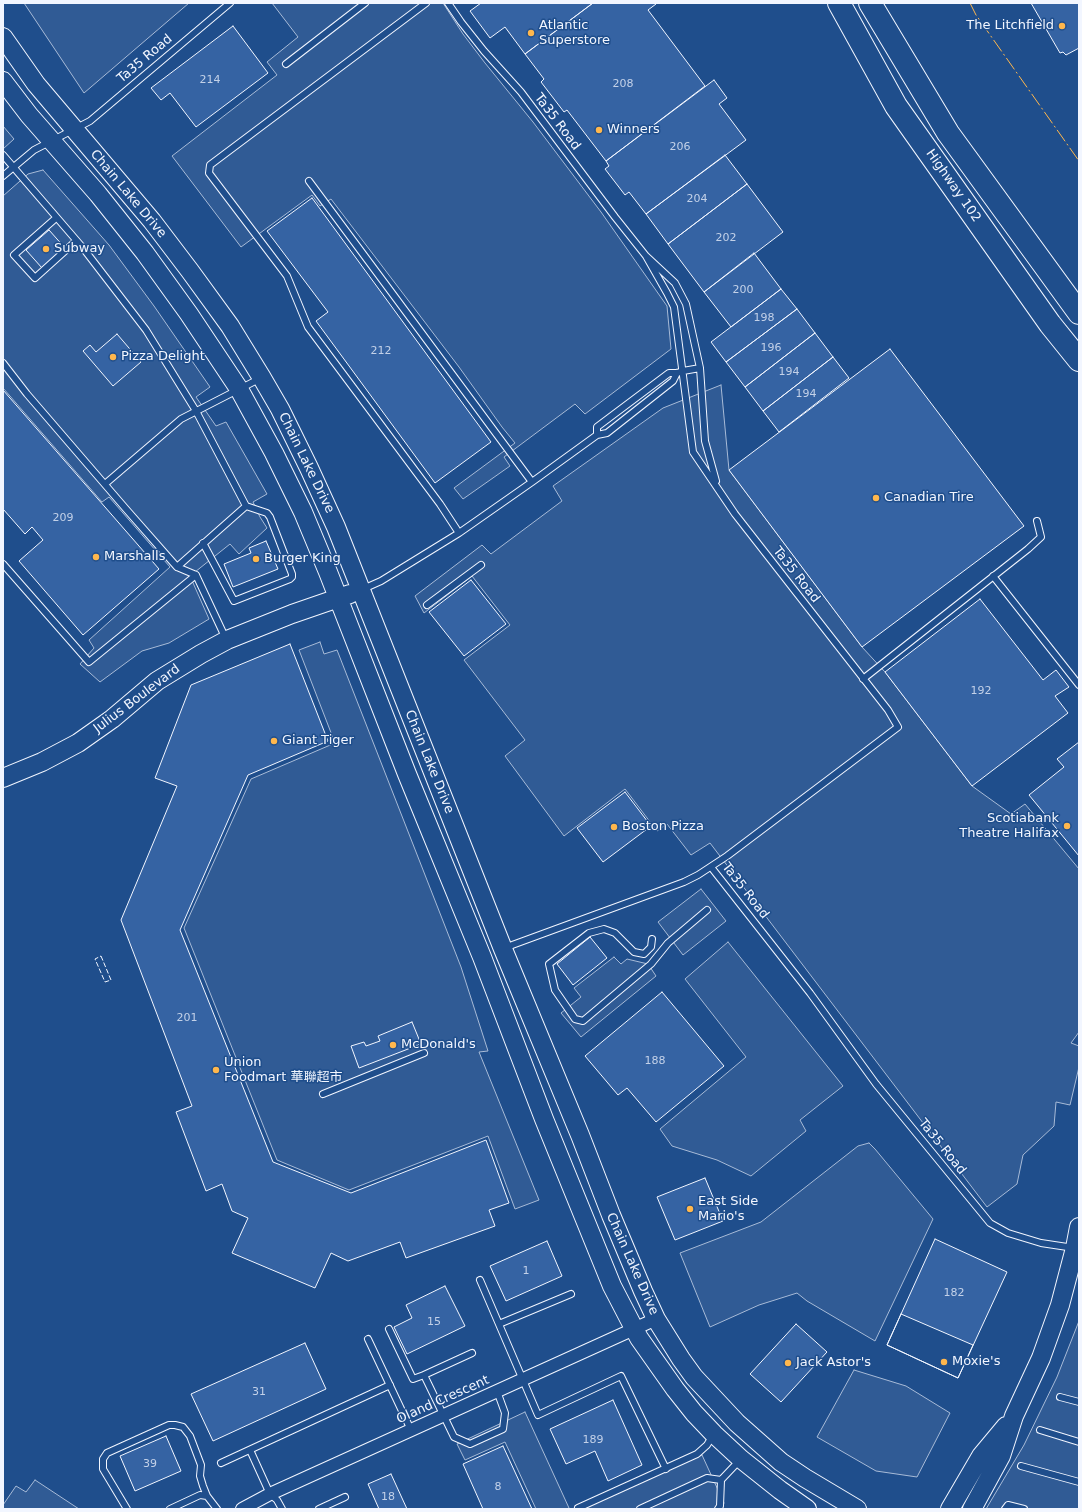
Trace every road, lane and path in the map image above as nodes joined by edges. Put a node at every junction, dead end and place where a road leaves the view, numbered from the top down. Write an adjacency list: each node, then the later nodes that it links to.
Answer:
1 (230, 3): 12 (lane, Ta35 Road)
2 (365, 3): 9 (lane)
3 (426, 3): 35 (lane)
4 (448, 3): 20 (lane, Ta35 Road)
5 (834, 3): 11 (highway)
6 (839, 3): 11 (highway, Highway 102)
7 (870, 3): 21 (highway, Highway 102)
8 (3, 37): 12 (street, Chain Lake Drive)
9 (286, 64)
10 (3, 82): 13 (street, Chain Lake Drive)
11 (896, 106): 22 (highway, Highway 102)
12 (74, 130): 13 (lane, Ta35 Road); 26 (street, Chain Lake Drive)
13 (51, 141): 15 (lane, Ta35 Road); 27 (street, Chain Lake Drive)
14 (3, 155): 15 (lane)
15 (14, 168): 16 (lane, Ta35 Road); 18 (lane)
16 (3, 176)
17 (309, 181): 30 (lane)
18 (56, 218): 19 (lane); 19 (lane)
19 (76, 240): 28 (lane)
20 (646, 256): 24 (lane, Ta35 Road); 25 (lane, Ta35 Road)
21 (1079, 313)
22 (1079, 360)
23 (3, 363): 31 (lane)
24 (700, 368): 25 (lane); 32 (lane, Ta35 Road)
25 (680, 372): 29 (lane); 29 (lane); 32 (lane, Ta35 Road)
26 (262, 378): 27 (lane); 42 (street, Chain Lake Drive)
27 (240, 389): 28 (lane); 43 (street, Chain Lake Drive)
28 (196, 411): 31 (lane); 33 (lane)
29 (597, 435): 30 (lane)
30 (532, 482): 35 (lane)
31 (105, 484): 39 (lane)
32 (717, 486): 46 (lane, Ta35 Road)
33 (246, 506): 36 (lane); 36 (lane)
34 (1037, 521): 41 (lane)
35 (458, 533): 42 (lane)
36 (203, 543): 39 (lane)
37 (3, 564): 40 (lane)
38 (481, 565): 44 (lane)
39 (177, 566): 40 (lane)
40 (196, 575): 45 (lane)
41 (993, 576): 46 (lane); 47 (lane)
42 (362, 589): 43 (street, Julius Boulevard); 52 (street, Chain Lake Drive)
43 (339, 598): 45 (street, Julius Boulevard); 53 (street, Chain Lake Drive)
44 (427, 605)
45 (226, 640): 48 (street, Julius Boulevard)
46 (863, 679): 49 (lane, Ta35 Road)
47 (1079, 685)
48 (3, 778)
49 (711, 867): 52 (lane); 57 (lane, Ta35 Road)
50 (707, 910): 51 (lane)
51 (652, 939)
52 (503, 949): 53 (street); 60 (street, Chain Lake Drive)
53 (482, 957): 63 (street, Chain Lake Drive)
54 (424, 1053): 55 (lane)
55 (324, 1094)
56 (1079, 1227): 57 (street)
57 (1075, 1248): 73 (street)
58 (480, 1280): 61 (lane)
59 (571, 1294): 61 (lane)
60 (656, 1319): 63 (street, Oland Crescent); 99 (street, Chain Lake Drive)
61 (499, 1324): 67 (lane)
62 (389, 1329): 66 (lane)
63 (634, 1329): 67 (street, Oland Crescent); 76 (street, Chain Lake Drive)
64 (368, 1339): 68 (lane)
65 (472, 1353): 66 (lane)
66 (424, 1375): 72 (lane)
67 (523, 1379): 69 (street, Oland Crescent); 82 (lane)
68 (390, 1385): 74 (lane); 78 (lane)
69 (497, 1391): 72 (street, Oland Crescent); 72 (lane)
70 (1060, 1397): 71 (lane)
71 (1079, 1402)
72 (443, 1416): 74 (street, Oland Crescent)
73 (1014, 1416): 85 (street); 102 (street)
74 (411, 1430): 86 (street, Oland Crescent)
75 (1040, 1430): 77 (lane)
76 (714, 1434): 79 (street, Chain Lake Drive); 82 (lane)
77 (1079, 1442)
78 (250, 1450): 80 (lane); 86 (lane)
79 (741, 1459): 83 (lane); 98 (street, Chain Lake Drive)
80 (222, 1463)
81 (1021, 1466): 84 (lane)
82 (666, 1469): 89 (lane)
83 (721, 1480): 96 (lane); 97 (lane)
84 (1079, 1482)
85 (962, 1490): 100 (street); 101 (street)
86 (270, 1494): 93 (street, Oland Crescent); 94 (lane)
87 (208, 1496): 90 (lane); 91 (lane); 92 (lane)
88 (345, 1497): 95 (lane)
89 (578, 1508)
90 (127, 1509)
91 (170, 1509)
92 (217, 1509)
93 (242, 1509)
94 (282, 1509)
95 (319, 1509)
96 (640, 1509)
97 (718, 1509)
98 (807, 1509)
99 (857, 1509)
100 (940, 1509)
101 (950, 1509)
102 (972, 1509)
103 (1006, 1509): 104 (lane)
104 (1024, 1509)

